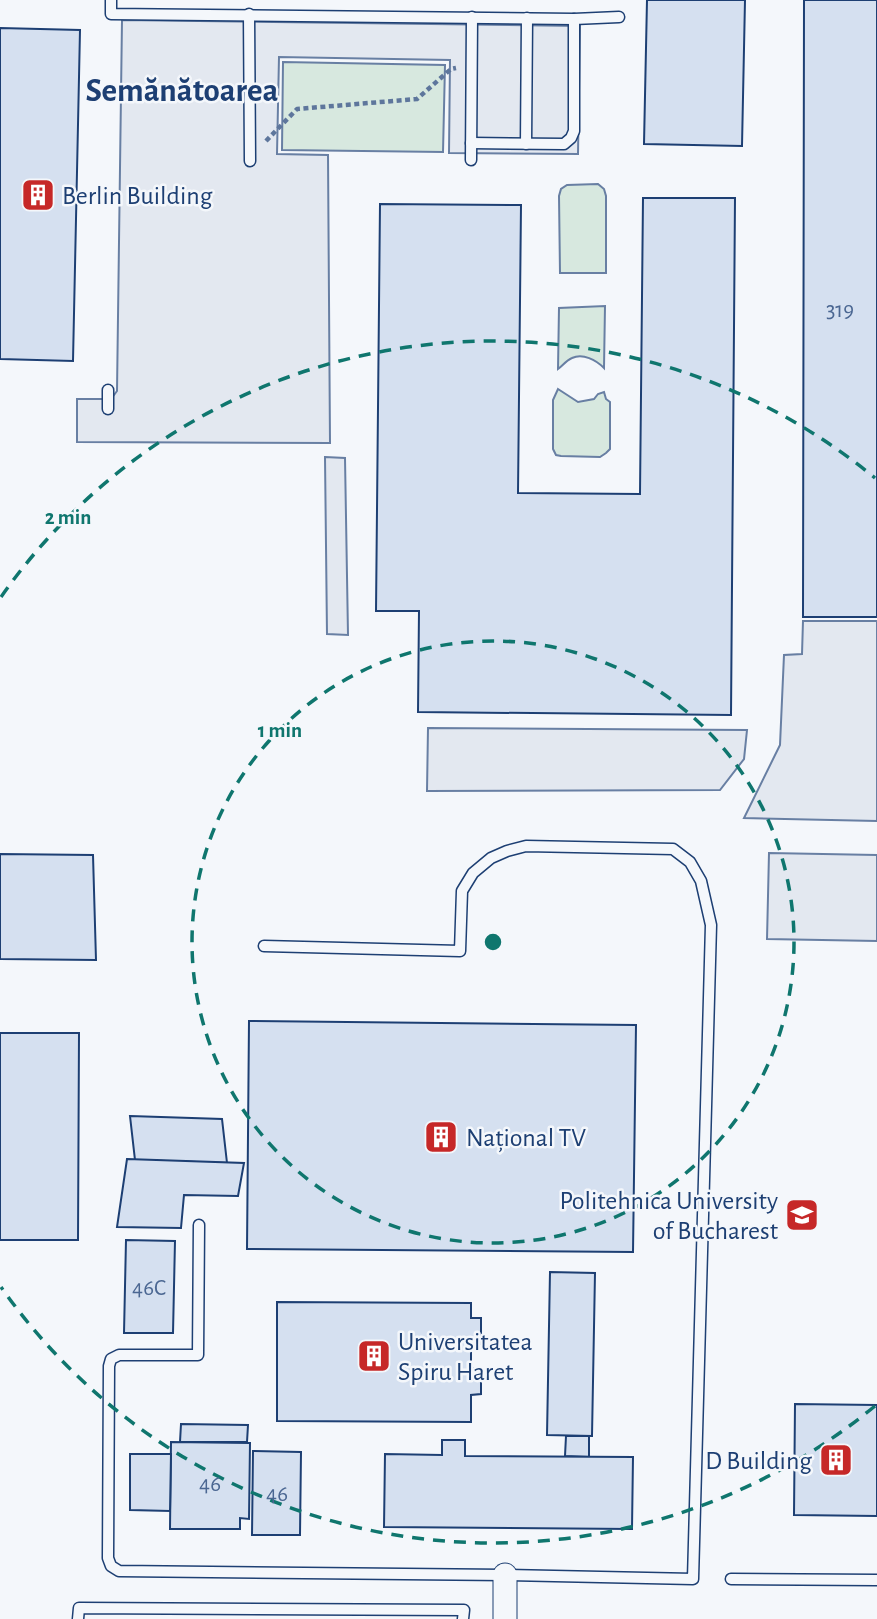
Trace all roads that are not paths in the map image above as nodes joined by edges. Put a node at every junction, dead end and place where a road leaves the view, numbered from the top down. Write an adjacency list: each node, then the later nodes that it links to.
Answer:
1 (111, 0): 2 (lane)
2 (249, 14): 3 (lane); 9 (lane)
3 (472, 17): 5 (lane); 7 (lane)
4 (619, 17): 6 (lane)
5 (527, 18): 6 (lane); 8 (lane)
6 (574, 19): 8 (lane)
7 (471, 143): 8 (lane); 10 (lane)
8 (526, 144)
9 (250, 160)
10 (471, 160)
11 (108, 390): 12 (lane)
12 (108, 409)
13 (264, 946): 15 (lane)
14 (199, 1225): 15 (lane)
15 (505, 1575): 21 (street)
16 (730, 1579): 17 (lane)
17 (877, 1580)
18 (165, 1614): 19 (lane); 20 (lane)
19 (78, 1619)
20 (463, 1619)
21 (505, 1619)

